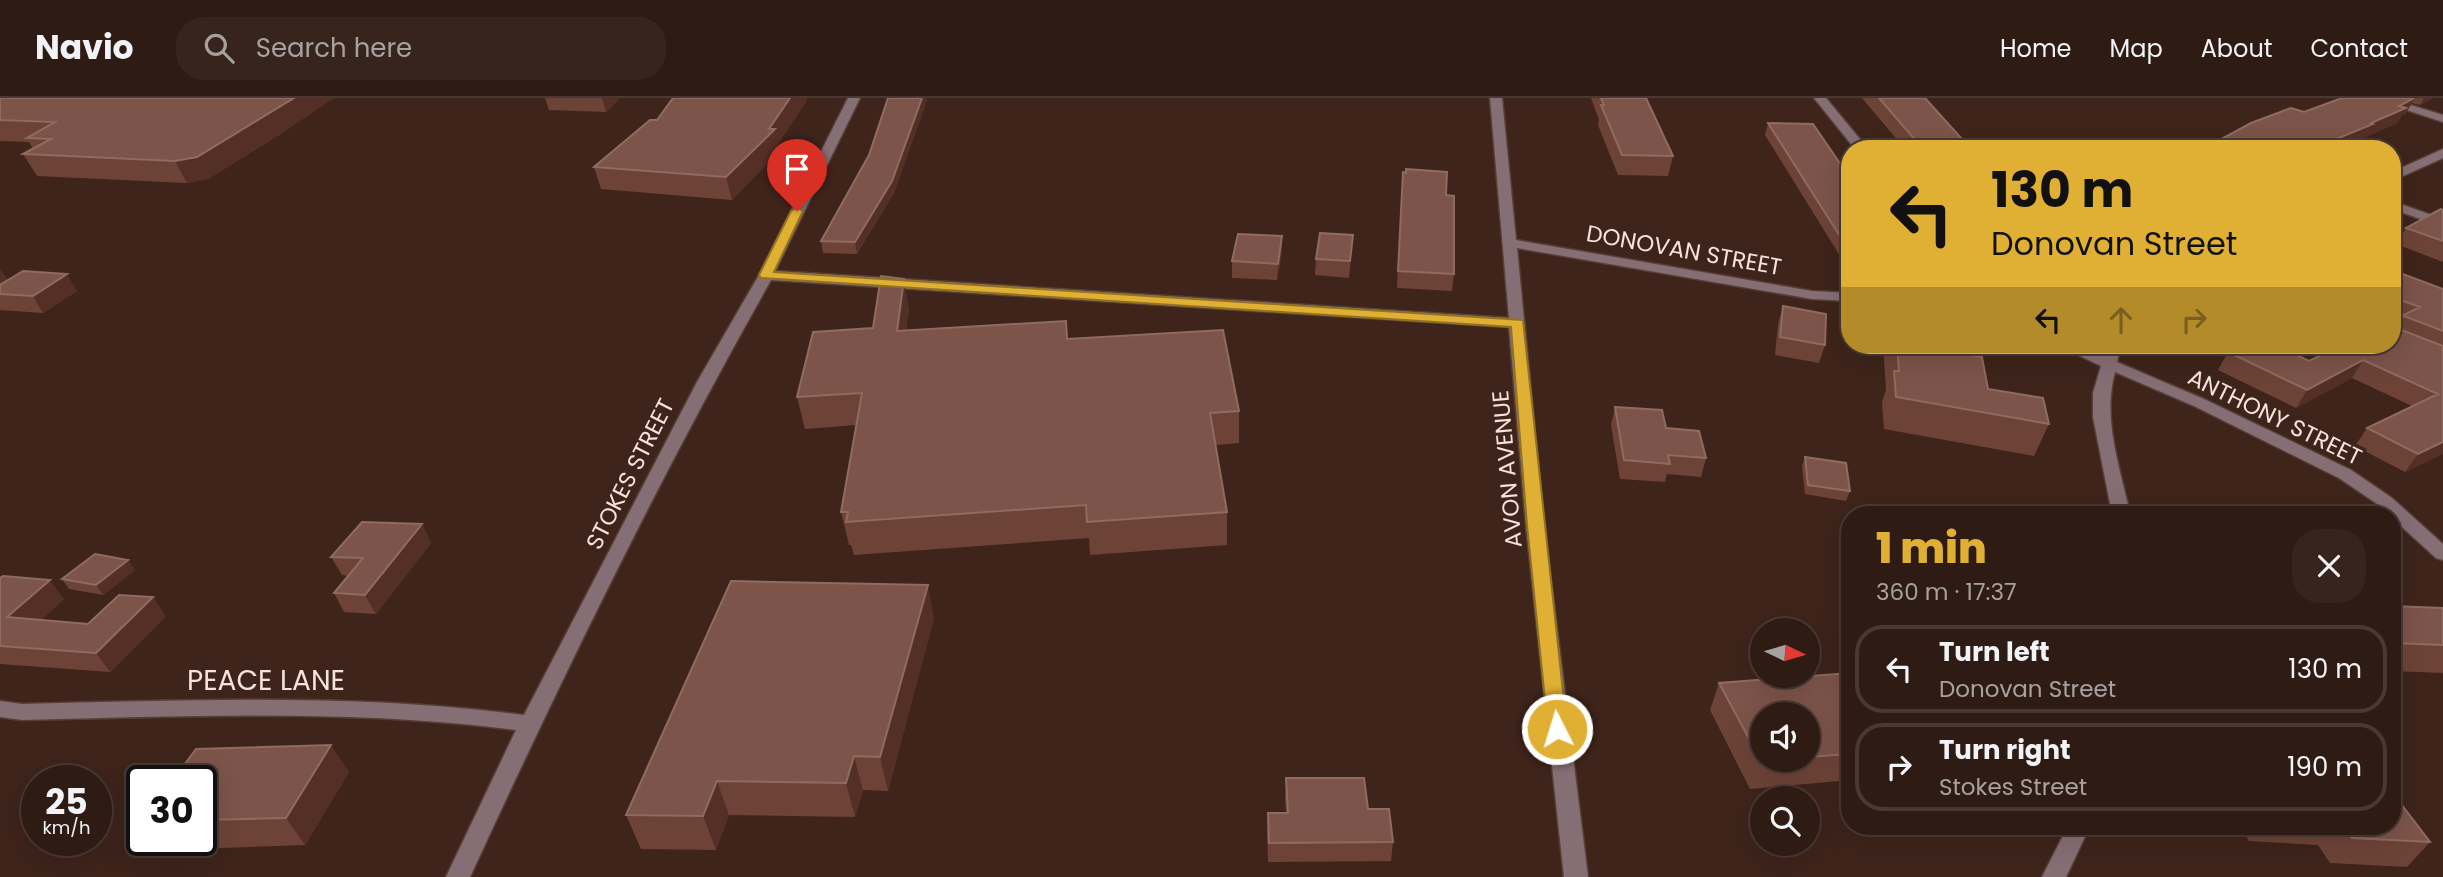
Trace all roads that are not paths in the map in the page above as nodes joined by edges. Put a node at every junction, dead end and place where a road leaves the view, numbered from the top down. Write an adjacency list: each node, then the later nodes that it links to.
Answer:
1 (854, 98): 12 (street, STOKES STREET)
2 (1496, 98): 11 (street, AVON AVENUE)
3 (1820, 98): 6 (street)
4 (2376, 98): 5 (street)
5 (2443, 119)
6 (1855, 140)
7 (2443, 153): 8 (street)
8 (2401, 173)
9 (2401, 208): 10 (street)
10 (2443, 223)
11 (1511, 243): 13 (street, DONOVAN STREET); 14 (street, AVON AVENUE)
12 (766, 275): 14 (street); 23 (street, STOKES STREET)
13 (1841, 297)
14 (1518, 323): 26 (street, AVON AVENUE)
15 (2085, 354): 17 (street, ANTHONY STREET)
16 (2112, 354): 17 (street)
17 (2109, 365): 18 (street); 19 (street, ANTHONY STREET)
18 (2118, 506)
19 (2389, 506)
20 (2401, 516): 21 (street, ANTHONY STREET)
21 (2443, 554)
22 (0, 709): 23 (street, PEACE LANE)
23 (530, 723): 25 (street, STOKES STREET)
24 (2075, 835): 27 (street)
25 (458, 877)
26 (1576, 877)
27 (2054, 877)

